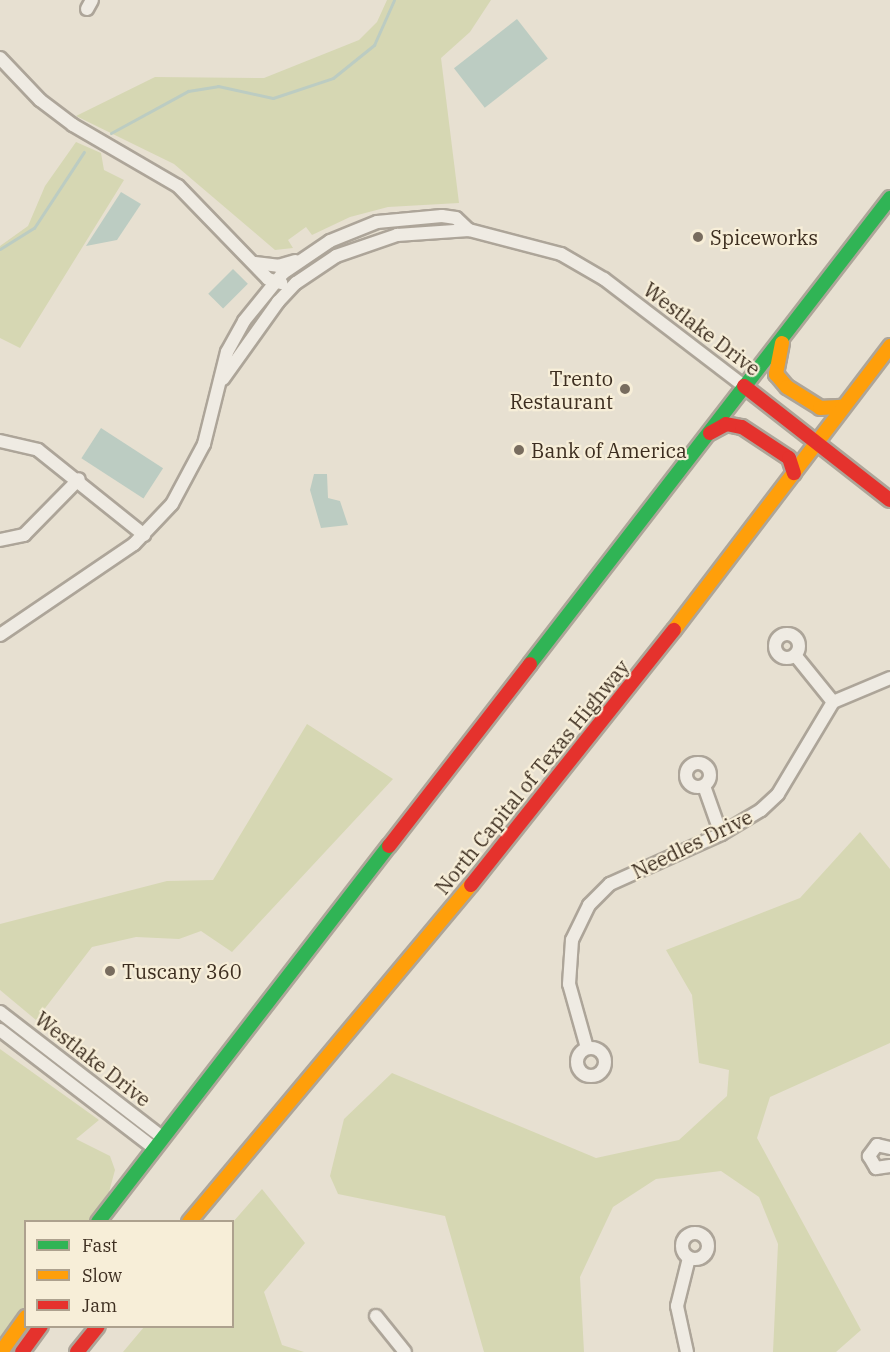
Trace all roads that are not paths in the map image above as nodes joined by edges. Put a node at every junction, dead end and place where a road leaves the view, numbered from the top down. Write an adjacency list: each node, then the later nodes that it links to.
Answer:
1 (0, 58): 5 (street)
2 (890, 198): 8 (main road)
3 (469, 230): 4 (street, Westlake Drive); 7 (street, Westlake Drive); 11 (street, Westlake Drive)
4 (298, 260): 5 (street); 6 (street, Westlake Drive)
5 (255, 263): 6 (street)
6 (275, 282): 7 (street); 10 (street, Westlake Drive)
7 (296, 283): 10 (street, Westlake Drive)
8 (790, 326): 11 (main road); 12 (main road)
9 (890, 346): 12 (main road, North Capital of Texas Highway)
10 (223, 379): 19 (street, Westlake Drive)
11 (744, 386): 13 (main road); 15 (main road, Westlake Drive)
12 (842, 407): 15 (main road, North Capital of Texas Highway)
13 (705, 436): 16 (main road); 30 (main road)
14 (0, 441): 17 (street)
15 (814, 442): 16 (main road, North Capital of Texas Highway); 18 (main road, Westlake Drive)
16 (794, 472): 34 (main road, North Capital of Texas Highway)
17 (79, 479): 19 (street); 20 (street)
18 (890, 500)
19 (144, 535): 21 (street, Westlake Drive)
20 (0, 540)
21 (0, 635)
22 (795, 655): 24 (street)
23 (890, 678): 24 (street)
24 (832, 702): 26 (street, Needles Drive)
25 (704, 786): 26 (street)
26 (721, 834): 29 (street, Needles Drive)
27 (0, 1012): 30 (street, Westlake Drive)
28 (0, 1030): 30 (street, Westlake Drive)
29 (587, 1048)
30 (158, 1142): 33 (main road)
31 (890, 1148): 32 (street)
32 (890, 1166)
33 (99, 1220)
34 (190, 1220)
35 (689, 1258): 44 (street)
36 (376, 1316): 43 (street)
37 (24, 1320): 40 (main road)
38 (39, 1328): 41 (main road)
39 (96, 1328): 42 (main road)
40 (1, 1352)
41 (21, 1352)
42 (77, 1352)
43 (405, 1352)
44 (687, 1352)

